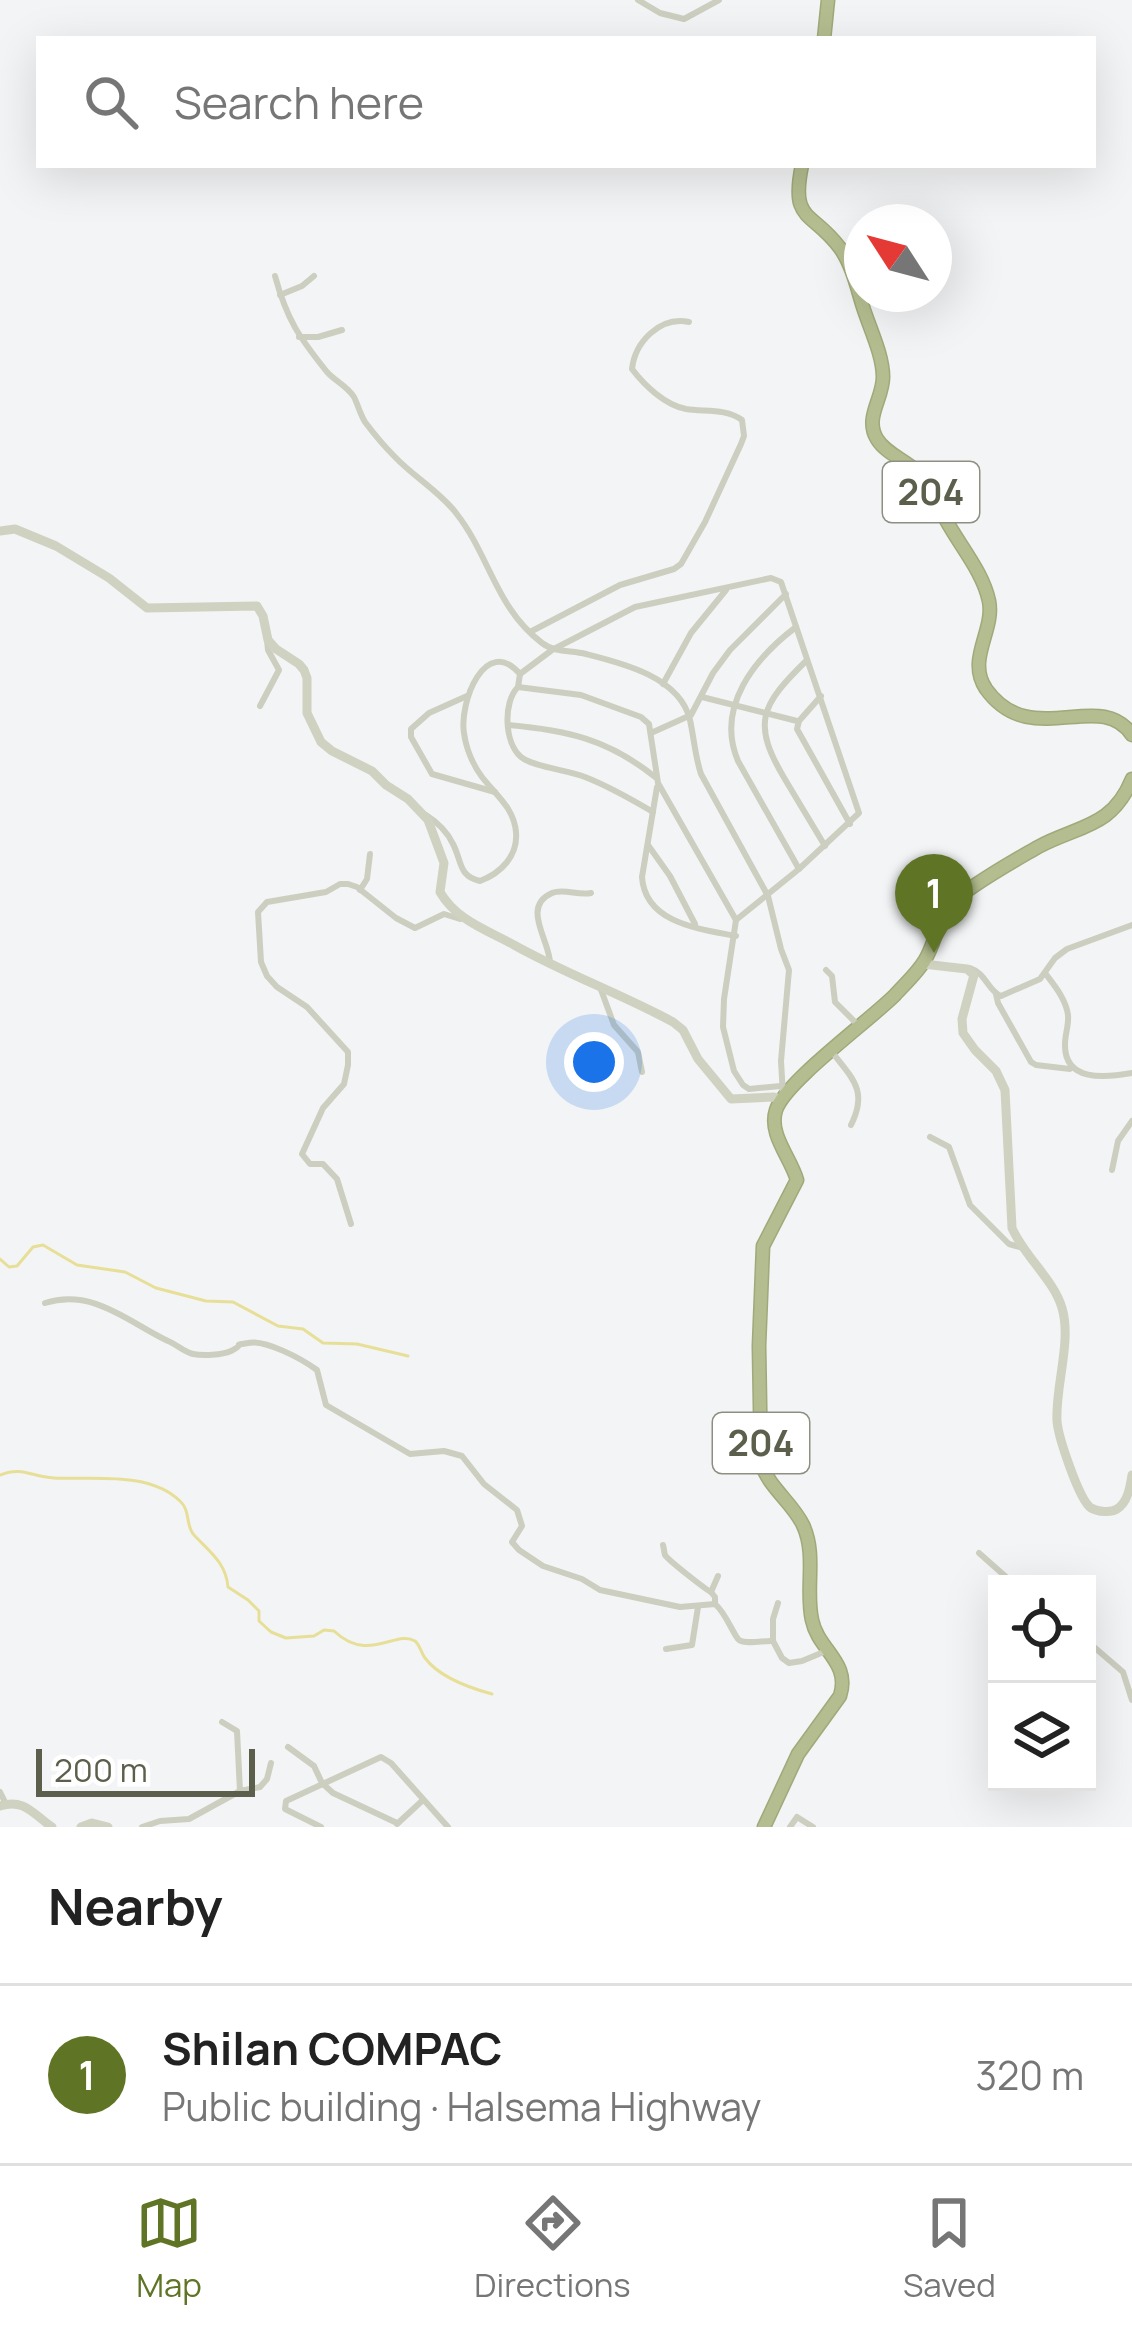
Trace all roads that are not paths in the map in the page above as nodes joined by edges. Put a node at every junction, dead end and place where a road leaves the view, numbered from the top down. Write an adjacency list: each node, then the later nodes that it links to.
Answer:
1 (638, 0): 2 (street)
2 (719, 0)
3 (827, 0): 4 (highway)
4 (824, 36)
5 (802, 168): 33 (highway, 204)
6 (275, 276): 8 (street)
7 (314, 276): 8 (street)
8 (280, 295): 11 (street)
9 (688, 322): 16 (street)
10 (342, 330): 11 (street)
11 (299, 337): 16 (street)
12 (0, 531): 17 (street)
13 (728, 588): 14 (street); 18 (street); 21 (street)
14 (786, 594): 15 (street); 25 (street)
15 (796, 627): 19 (street); 26 (street)
16 (530, 632): 18 (street)
17 (267, 638): 27 (street); 38 (street)
18 (552, 650): 20 (street); 21 (street)
19 (807, 660): 24 (street); 28 (street)
20 (520, 674): 22 (street); 23 (street)
21 (663, 684): 29 (street)
22 (518, 687): 31 (street); 32 (street)
23 (467, 696): 36 (street); 36 (street)
24 (821, 696): 30 (street); 39 (street)
25 (702, 697): 26 (street); 29 (street)
26 (734, 704): 28 (street); 43 (street)
27 (260, 706)
28 (766, 712): 30 (street); 41 (street)
29 (689, 717): 32 (street); 46 (street)
30 (799, 721): 39 (street)
31 (508, 724): 35 (street); 37 (street)
32 (651, 733): 35 (street)
33 (1132, 735)
34 (1132, 779): 53 (highway)
35 (658, 781): 37 (street); 47 (street)
36 (495, 792): 38 (street)
37 (653, 812): 40 (street)
38 (422, 813): 48 (street)
39 (850, 824): 41 (street)
40 (648, 845): 50 (street); 50 (street)
41 (825, 846): 43 (street)
42 (370, 854): 44 (street)
43 (800, 869): 46 (street)
44 (360, 890): 48 (street); 69 (street)
45 (591, 892): 52 (street)
46 (768, 896): 47 (street); 64 (street)
47 (736, 920): 51 (street)
48 (471, 923): 52 (street)
49 (1132, 925): 56 (street)
50 (696, 926): 51 (street)
51 (736, 936): 64 (street)
52 (550, 964): 57 (street)
53 (923, 964): 54 (street); 59 (highway)
54 (967, 969): 58 (street); 70 (street)
55 (826, 970): 59 (street)
56 (1045, 973): 58 (street); 61 (street)
57 (600, 986): 62 (street); 64 (street)
58 (996, 994): 61 (street)
59 (860, 1027): 60 (highway)
60 (832, 1052): 64 (highway); 66 (street)
61 (1072, 1070): 63 (street)
62 (642, 1072)
63 (1132, 1073)
64 (782, 1094): 84 (highway, 204)
65 (1132, 1121): 68 (street)
66 (851, 1125)
67 (930, 1137): 70 (street)
68 (1112, 1170)
69 (351, 1224)
70 (1023, 1248): 72 (street)
71 (46, 1304): 80 (street)
72 (1132, 1475)
73 (663, 1545): 77 (street)
74 (979, 1553): 75 (street)
75 (1004, 1575)
76 (718, 1576): 77 (street)
77 (711, 1592): 79 (street)
78 (778, 1603): 81 (street)
79 (715, 1604): 80 (street); 81 (street)
80 (698, 1606): 83 (street)
81 (772, 1641): 84 (street)
82 (1096, 1648): 85 (street)
83 (666, 1649)
84 (829, 1650): 101 (highway, 204)
85 (1132, 1700)
86 (222, 1722): 90 (street)
87 (288, 1747): 89 (street)
88 (271, 1763): 90 (street)
89 (322, 1783): 92 (street); 94 (street); 100 (street)
90 (240, 1791): 99 (street)
91 (0, 1792): 93 (street)
92 (424, 1799): 94 (street); 95 (street)
93 (3, 1805): 96 (street)
94 (396, 1825)
95 (446, 1826)
96 (52, 1827)
97 (81, 1827): 98 (street)
98 (108, 1827)
99 (142, 1827)
100 (321, 1827)
101 (764, 1827)
102 (790, 1827): 103 (street)
103 (813, 1827)

